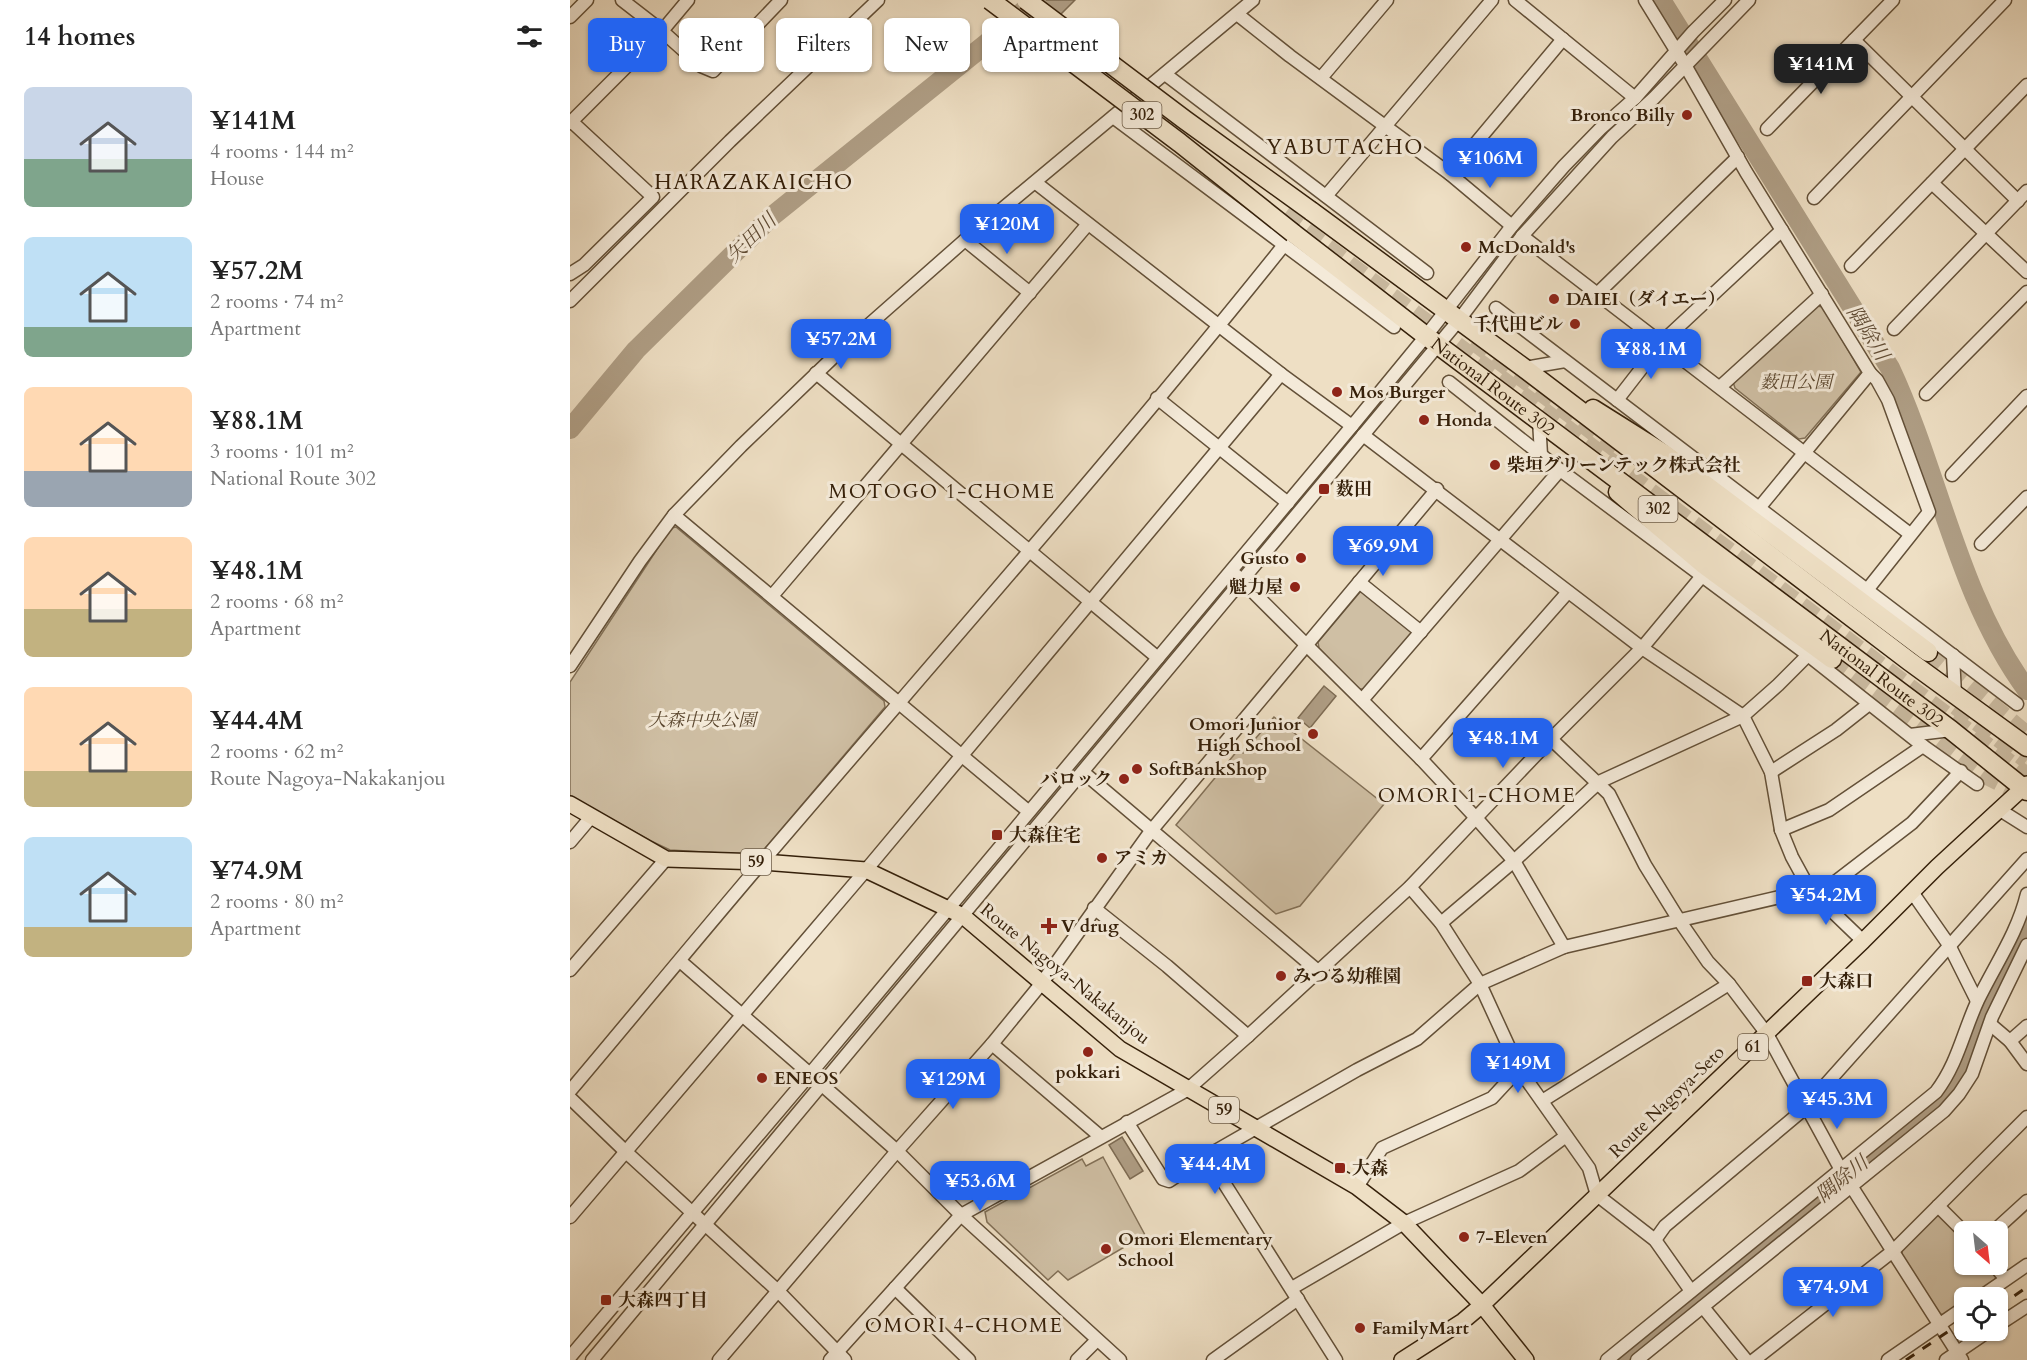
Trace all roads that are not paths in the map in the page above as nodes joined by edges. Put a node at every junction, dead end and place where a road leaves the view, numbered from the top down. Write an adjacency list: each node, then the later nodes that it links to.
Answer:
1 (586, 0): 18 (street)
2 (622, 0): 19 (street)
3 (688, 0): 20 (street)
4 (781, 0): 21 (street)
5 (878, 0): 62 (street)
6 (990, 0): 50 (highway, National Route 302 / 302, bridge)
7 (1026, 0): 51 (highway, National Route 302 / 302, bridge)
8 (1253, 0): 17 (street)
9 (1387, 0): 28 (street)
10 (1492, 0): 34 (street)
11 (1515, 0): 22 (street)
12 (1645, 0): 24 (street)
13 (1725, 0): 24 (street)
14 (1749, 0): 25 (street)
15 (1893, 0): 23 (street)
16 (2005, 0): 30 (street)
17 (1237, 14): 27 (street); 28 (street)
18 (570, 17)
19 (645, 18)
20 (667, 25)
21 (667, 35)
22 (1563, 39): 31 (street); 38 (street)
23 (1854, 40): 30 (street); 35 (street)
24 (1676, 51): 25 (street); 31 (street)
25 (1685, 65): 37 (street); 49 (street)
26 (621, 72): 33 (street)
27 (1165, 74): 32 (street); 41 (street)
28 (1321, 78): 34 (street)
29 (2027, 85): 36 (street)
30 (1911, 96): 36 (street); 43 (street)
31 (1635, 98): 46 (street)
32 (1113, 117): 39 (street); 50 (street)
33 (571, 122): 56 (street)
34 (1385, 126): 38 (street); 41 (street)
35 (1767, 129)
36 (1965, 148): 40 (street); 42 (street)
37 (1738, 157): 47 (street); 59 (street)
38 (1450, 174): 46 (street)
39 (1036, 183): 45 (street); 52 (street)
40 (1932, 183): 48 (street); 53 (street)
41 (1326, 195): 44 (street)
42 (2023, 196): 48 (street)
43 (1814, 198)
44 (1341, 208): 51 (street); 55 (street)
45 (1088, 225): 58 (street); 65 (street)
46 (1512, 226): 64 (street)
47 (1782, 231): 60 (street); 69 (street)
48 (1986, 233): 54 (street); 67 (street)
49 (1522, 236): 59 (street); 64 (street)
50 (1288, 239): 61 (highway, National Route 302 / 302); 65 (street)
51 (1349, 239): 64 (highway, National Route 302 / 302)
52 (965, 240): 58 (street); 72 (street)
53 (1851, 266)
54 (2027, 272)
55 (1427, 273)
56 (570, 274)
57 (2027, 292): 77 (street)
58 (1029, 293): 84 (street)
59 (1597, 294): 69 (street)
60 (1822, 294): 73 (street); 76 (street)
61 (1368, 299): 66 (street); 68 (highway, National Route 302 / 302)
62 (570, 301)
63 (1496, 308): 70 (street)
64 (1452, 315): 68 (street); 68 (street); 71 (highway, National Route 302 / 302)
65 (1220, 325): 74 (street); 79 (street)
66 (1394, 327)
67 (1894, 329)
68 (1432, 340): 81 (highway, National Route 302 / 302); 82 (street); 83 (street)
69 (1662, 342): 76 (street); 80 (street)
70 (1565, 361): 71 (street); 80 (street)
71 (1524, 368): 110 (highway); 116 (highway, National Route 302 / 302)
72 (816, 373): 84 (street); 94 (street)
73 (1870, 373): 86 (street); 95 (street)
74 (1281, 374): 82 (street); 85 (street)
75 (1449, 382): 87 (street)
76 (1720, 387): 86 (street)
77 (1926, 394)
78 (2027, 396): 89 (street)
79 (1157, 398): 85 (street); 98 (street)
80 (1617, 400): 93 (street)
81 (1539, 420): 87 (street); 114 (highway); 122 (highway, National Route 302 / 302)
82 (1352, 426): 92 (street)
83 (1364, 435): 90 (street); 101 (street)
84 (902, 443): 98 (street); 105 (street)
85 (1221, 447): 92 (street); 106 (street)
86 (1804, 452): 93 (street); 95 (street)
87 (1541, 455): 88 (street)
88 (1560, 470): 96 (street); 100 (street)
89 (1952, 475)
90 (1437, 489): 96 (street); 102 (street)
91 (2027, 497): 97 (street)
92 (1288, 503): 99 (street)
93 (1759, 508): 103 (street)
94 (674, 515): 105 (street); 115 (street)
95 (1910, 534): 103 (street)
96 (1500, 540): 104 (street); 107 (street)
97 (1981, 544)
98 (1029, 552): 106 (street); 120 (street)
99 (1231, 570): 101 (street); 113 (street)
100 (1702, 576): 109 (street); 111 (street)
101 (1242, 580): 108 (street); 130 (street)
102 (1359, 582): 107 (street); 108 (street)
103 (1867, 590): 112 (street)
104 (1568, 592): 109 (street); 128 (street)
105 (772, 596): 120 (street)
106 (1090, 603): 113 (street); 127 (street)
107 (1421, 632): 117 (street)
108 (1306, 644): 117 (street); 142 (street)
109 (1642, 648): 121 (street); 124 (street)
110 (1928, 652)
111 (1808, 654): 118 (street); 121 (street)
112 (1953, 655): 116 (street); 119 (street)
113 (1158, 658): 137 (street)
114 (1832, 659)
115 (570, 666)
116 (1955, 695): 126 (highway, National Route 302 / 302)
117 (1362, 700): 128 (street)
118 (1869, 704): 123 (street); 131 (street)
119 (2017, 704)
120 (899, 705): 127 (street); 147 (street)
121 (1743, 716): 131 (street); 132 (street)
122 (1951, 730): 123 (street); 134 (highway, National Route 302 / 302)
123 (1910, 735): 125 (street)
124 (1551, 739): 132 (street); 139 (street)
125 (1923, 746): 129 (street); 141 (street)
126 (2027, 747)
127 (960, 756): 137 (street); 148 (street)
128 (1421, 759): 139 (street)
129 (1961, 771): 133 (street); 151 (street)
130 (1083, 772): 142 (street); 155 (street)
131 (1771, 772): 141 (street)
132 (1599, 782): 146 (street); 156 (street)
133 (1977, 784)
134 (2025, 788): 136 (main road, Route Nagoya-Seto / 61)
135 (570, 804): 138 (main road, Route Nagoya-Nakakanjou / 59)
136 (2000, 810): 140 (street); 150 (main road, Route Nagoya-Seto / 61)
137 (1028, 811): 153 (street)
138 (592, 816): 143 (street); 145 (main road, Route Nagoya-Nakakanjou / 59)
139 (1477, 819): 146 (street); 149 (street)
140 (2027, 827)
141 (1781, 830): 151 (street)
142 (1151, 831): 154 (street); 164 (street)
143 (570, 843)
144 (2027, 859): 159 (street)
145 (666, 860): 147 (main road, Route Nagoya-Nakakanjou / 59); 163 (street)
146 (1514, 861): 157 (street); 161 (street)
147 (762, 862): 148 (main road, Route Nagoya-Nakakanjou / 59); 162 (street)
148 (866, 870): 153 (main road, Route Nagoya-Nakakanjou / 59); 169 (street)
149 (1410, 887): 157 (street); 164 (street)
150 (1912, 892): 158 (main road, Route Nagoya-Seto / 61); 159 (street)
151 (1814, 893): 156 (street); 158 (street)
152 (2027, 894): 168 (street)
153 (948, 909): 155 (main road, Route Nagoya-Nakakanjou / 59); 178 (street)
154 (1094, 909): 165 (street); 173 (street)
155 (963, 916): 165 (main road, Route Nagoya-Nakakanjou / 59); 179 (street)
156 (1679, 920): 161 (street); 167 (street)
157 (1441, 924): 166 (street)
158 (1863, 941): 172 (main road, Route Nagoya-Seto / 61)
159 (1949, 945): 168 (street); 184 (street)
160 (2027, 945): 170 (street)
161 (1564, 947): 166 (street)
162 (680, 961): 169 (street); 181 (street)
163 (570, 970)
164 (1318, 971): 173 (street)
165 (1041, 984): 175 (street); 180 (main road, Route Nagoya-Nakakanjou / 59)
166 (1480, 984): 177 (street); 187 (street)
167 (1729, 984): 172 (street); 183 (street)
168 (1977, 1002): 193 (street)
169 (743, 1014): 178 (street); 191 (street)
170 (1990, 1024): 174 (street); 194 (street)
171 (2027, 1026): 174 (street)
172 (1767, 1034): 184 (street); 196 (main road, Route Nagoya-Seto / 61)
173 (1248, 1036): 180 (street)
174 (2010, 1041): 176 (street)
175 (992, 1044): 189 (street); 190 (street)
176 (2027, 1064)
177 (1520, 1069): 183 (street); 195 (street)
178 (810, 1074): 199 (street)
179 (821, 1084): 190 (street); 204 (street)
180 (1187, 1090): 186 (street); 187 (main road, Route Nagoya-Nakakanjou / 59)
181 (570, 1091)
182 (570, 1098): 191 (street)
183 (1542, 1101): 188 (street)
184 (1807, 1106): 193 (street); 206 (street)
185 (2027, 1117): 198 (street)
186 (1127, 1122): 189 (street); 192 (street)
187 (1255, 1128): 192 (street); 195 (main road, Route Nagoya-Nakakanjou / 59)
188 (1566, 1136): 196 (street); 205 (street)
189 (1101, 1137): 200 (street)
190 (897, 1151): 200 (street); 214 (street)
191 (626, 1152): 199 (street); 201 (street)
192 (1207, 1155): 215 (street)
193 (1841, 1170): 194 (street); 213 (street)
194 (1852, 1186): 207 (street); 218 (street)
195 (1357, 1187): 205 (main road, Route Nagoya-Nakakanjou / 59)
196 (1597, 1196): 206 (street); 216 (main road, Route Nagoya-Seto / 61)
197 (2027, 1201): 202 (street)
198 (1938, 1206): 203 (street); 207 (street)
199 (693, 1213): 204 (street); 224 (street)
200 (961, 1215): 212 (street); 222 (street)
201 (570, 1217)
202 (2005, 1221)
203 (1954, 1222)
204 (704, 1223): 214 (street); 228 (street)
205 (1404, 1223): 215 (street); 216 (main road, Route Nagoya-Nakakanjou / 59)
206 (1655, 1240): 213 (street)
207 (1893, 1251): 221 (street); 240 (street)
208 (2027, 1265): 210 (street)
209 (2003, 1275): 210 (street)
210 (2006, 1279): 211 (street)
211 (1995, 1287)
212 (894, 1288): 225 (street); 230 (street)
213 (1691, 1291): 237 (street)
214 (778, 1292): 225 (street); 229 (street)
215 (1295, 1293): 233 (street); 234 (street)
216 (1482, 1305): 235 (main road, Route Nagoya-Seto / 61); 236 (main road, Route Nagoya-Nakakanjou / 59)
217 (2027, 1306): 220 (street)
218 (1703, 1307): 238 (street); 239 (street)
219 (1954, 1314): 221 (street)
220 (2008, 1318)
221 (1939, 1324): 226 (street); 241 (street)
222 (1097, 1340): 231 (street); 232 (street)
223 (1976, 1341): 226 (street)
224 (572, 1350): 227 (street)
225 (838, 1357)
226 (1955, 1358)
227 (587, 1360)
228 (592, 1360)
229 (719, 1360)
230 (969, 1360)
231 (1077, 1360)
232 (1120, 1360)
233 (1213, 1360)
234 (1336, 1360)
235 (1402, 1360)
236 (1526, 1360)
237 (1607, 1360)
238 (1637, 1360)
239 (1746, 1360)
240 (1754, 1360)
241 (1888, 1360)

